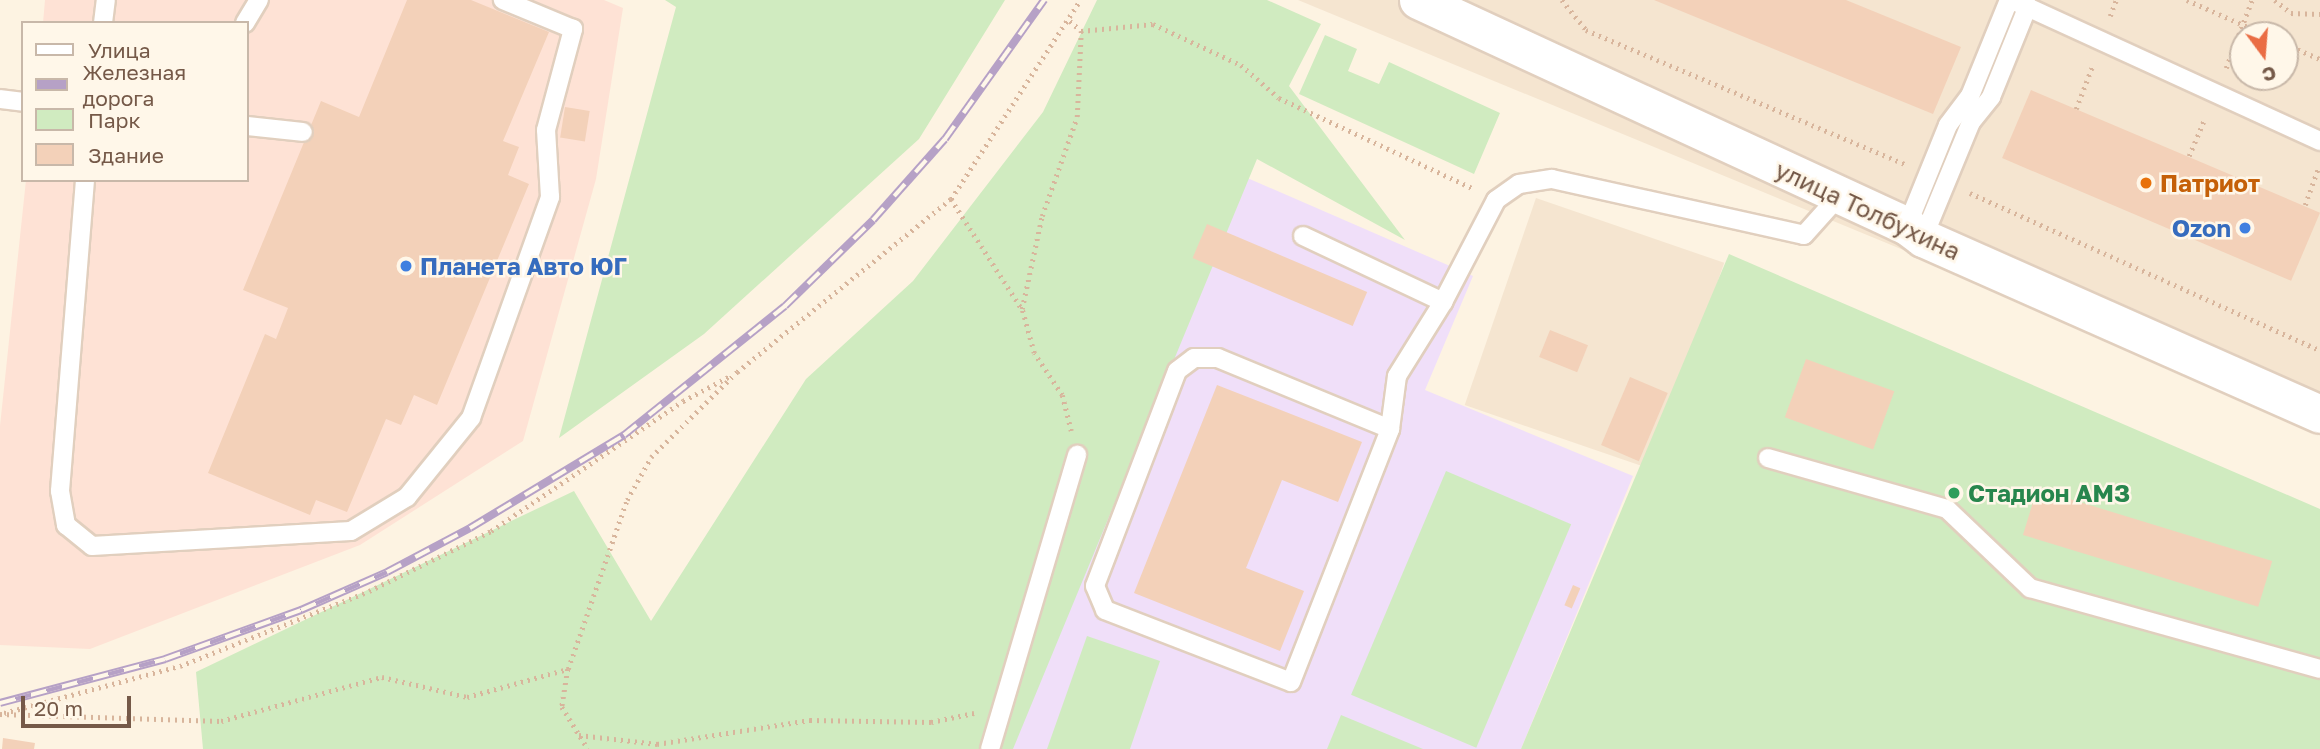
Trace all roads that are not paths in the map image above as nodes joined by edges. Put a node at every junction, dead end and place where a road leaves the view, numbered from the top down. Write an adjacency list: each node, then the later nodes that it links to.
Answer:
1 (106, 0): 6 (lane)
2 (259, 0): 7 (lane)
3 (503, 0): 13 (lane)
4 (1418, 0): 14 (street, улица Толбухина)
5 (2016, 2): 12 (lane); 15 (lane)
6 (103, 21)
7 (246, 21)
8 (0, 99): 9 (lane)
9 (21, 102)
10 (248, 126): 11 (lane)
11 (303, 132)
12 (2320, 141)
13 (85, 182)
14 (1839, 196): 15 (street, улица Толбухина); 17 (lane)
15 (1915, 232): 18 (street, улица Толбухина)
16 (1303, 236): 17 (lane)
17 (1443, 302): 19 (lane)
18 (2320, 414)
19 (1390, 429): 19 (lane)
20 (1077, 455): 23 (lane)
21 (1768, 458): 22 (lane)
22 (2320, 669)
23 (990, 749)

